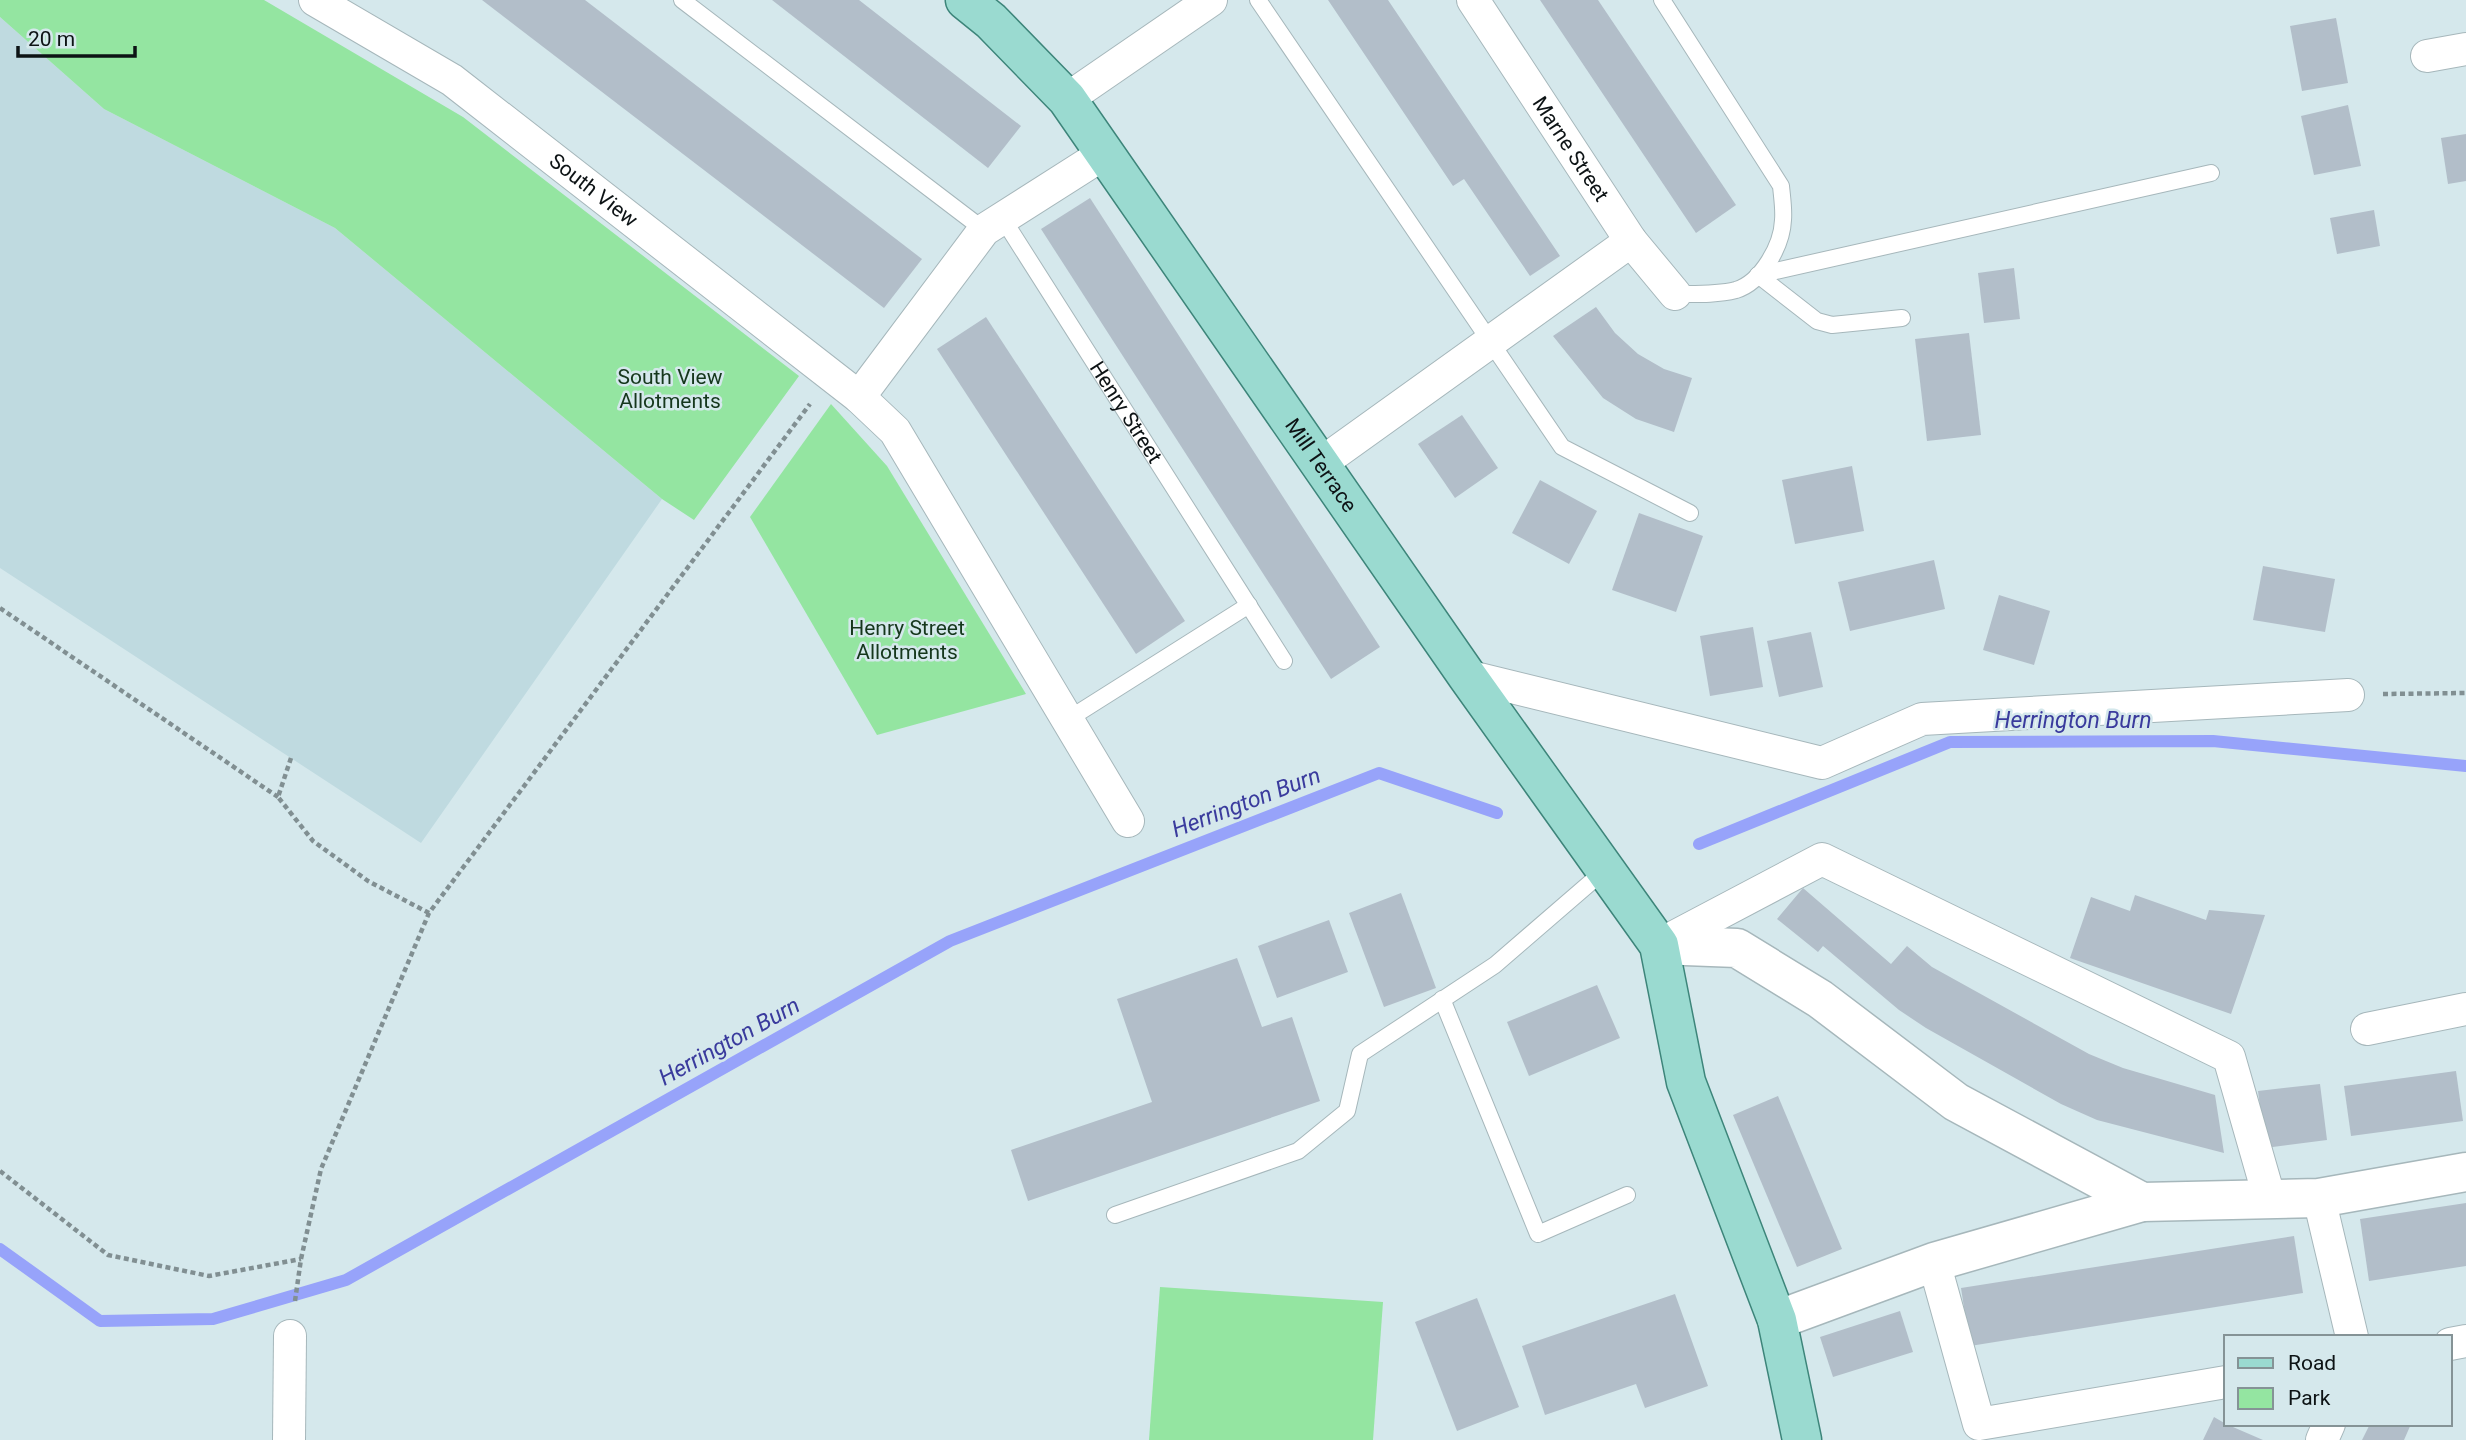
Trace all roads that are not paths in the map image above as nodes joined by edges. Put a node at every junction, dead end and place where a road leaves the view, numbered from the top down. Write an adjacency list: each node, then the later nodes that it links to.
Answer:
1 (315, 0): 19 (street, South View)
2 (682, 0): 13 (lane)
3 (965, 0): 10 (main road, Mill Terrace)
4 (1211, 0): 10 (street)
5 (1258, 0): 18 (lane)
6 (1473, 0): 14 (street, Marne Street)
7 (1662, 0): 15 (lane)
8 (2466, 49): 9 (street)
9 (2427, 56)
10 (1067, 99): 11 (main road, Mill Terrace)
11 (1105, 153): 13 (street); 20 (main road, Mill Terrace)
12 (2211, 173): 15 (lane)
13 (993, 225): 19 (street); 22 (lane, Henry Street)
14 (1631, 241): 16 (street, Marne Street); 18 (street)
15 (1758, 275): 16 (lane); 17 (lane)
16 (1675, 294)
17 (1902, 318)
18 (1490, 342): 20 (street); 21 (lane)
19 (859, 397): 26 (street)
20 (1320, 464): 24 (main road, Mill Terrace)
21 (1690, 513)
22 (1249, 605): 23 (lane, Henry Street); 26 (lane)
23 (1284, 661)
24 (1468, 676): 25 (street); 28 (main road, Mill Terrace)
25 (2348, 695)
26 (1067, 720): 27 (street)
27 (1128, 821)
28 (1605, 870): 29 (main road, Mill Terrace); 30 (lane)
29 (1659, 945): 36 (street); 37 (main road); 40 (main road)
30 (1442, 999): 34 (lane); 38 (lane)
31 (2466, 1009): 32 (street)
32 (2367, 1029)
33 (2466, 1172): 35 (main road)
34 (1627, 1195)
35 (2319, 1198): 36 (main road); 41 (street)
36 (2270, 1200): 37 (main road)
37 (2142, 1202): 39 (main road)
38 (1115, 1215)
39 (1934, 1262): 40 (main road); 43 (street)
40 (1777, 1320): 45 (main road)
41 (2352, 1335)
42 (290, 1336): 44 (street)
43 (2224, 1382)
44 (289, 1440)
45 (1802, 1440)

